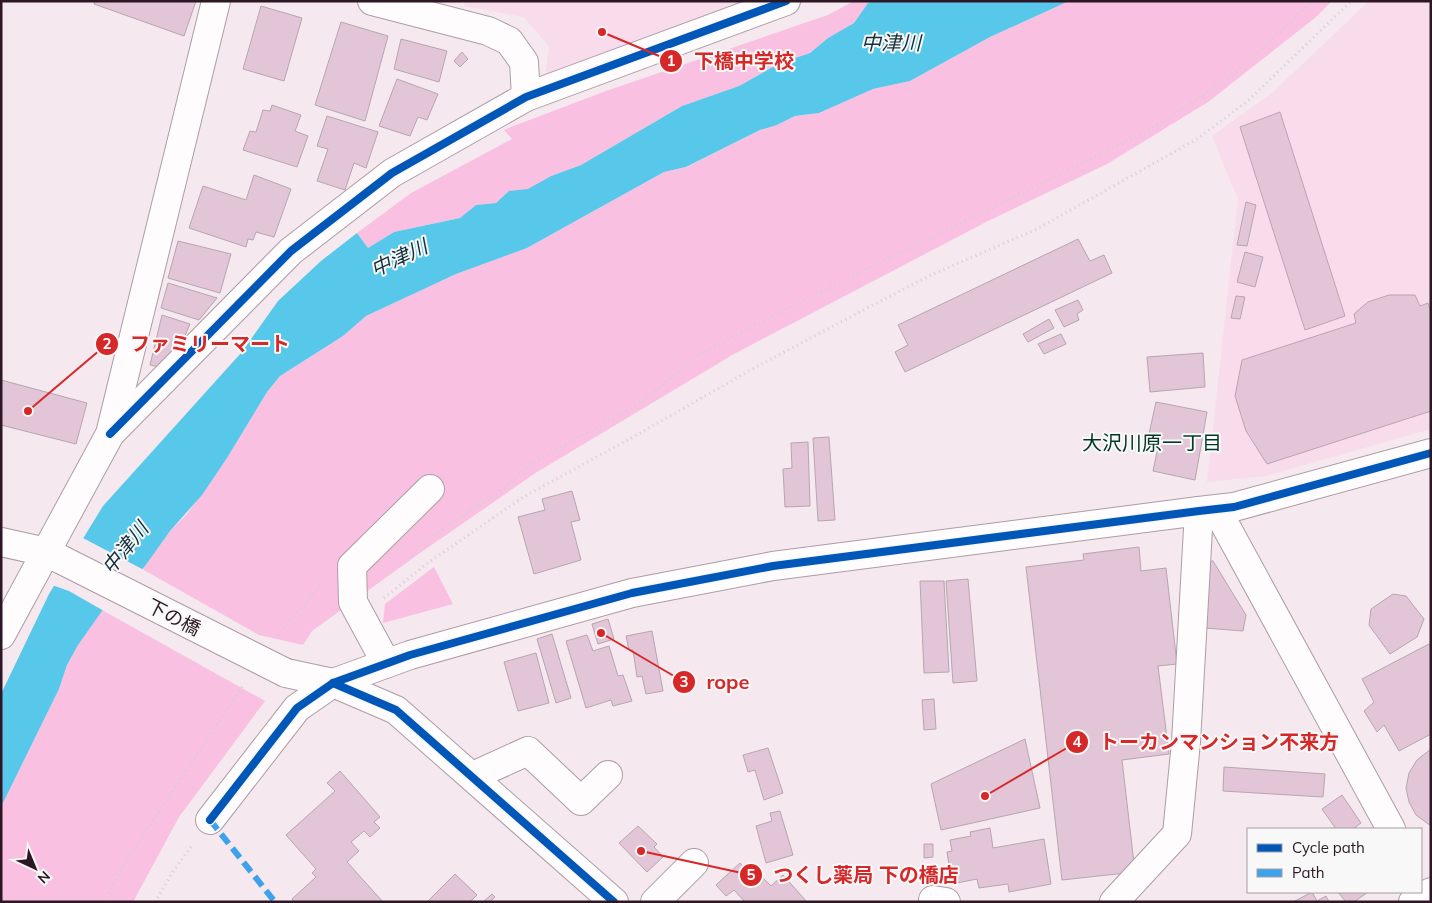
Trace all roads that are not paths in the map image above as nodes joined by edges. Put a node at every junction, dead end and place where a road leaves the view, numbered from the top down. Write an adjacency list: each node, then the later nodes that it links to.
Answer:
1 (216, 1): 5 (street)
2 (372, 1): 4 (street)
3 (786, 1): 4 (street)
4 (526, 97): 5 (street)
5 (110, 434): 10 (street)
6 (1431, 453): 8 (street)
7 (430, 490): 12 (street)
8 (1208, 510): 12 (street); 17 (street); 23 (street)
9 (1, 542): 10 (street, 下の橋)
10 (54, 556): 11 (street); 13 (street, 下の橋, bridge)
11 (1, 635)
12 (386, 663): 13 (street)
13 (333, 683): 14 (street, 下の橋); 16 (street)
14 (473, 776): 15 (street); 19 (street, 下の橋)
15 (608, 776)
16 (210, 820)
17 (1390, 828)
18 (694, 863): 20 (street)
19 (614, 902)
20 (654, 902)
21 (933, 902): 22 (street)
22 (946, 902)
23 (1114, 902)

